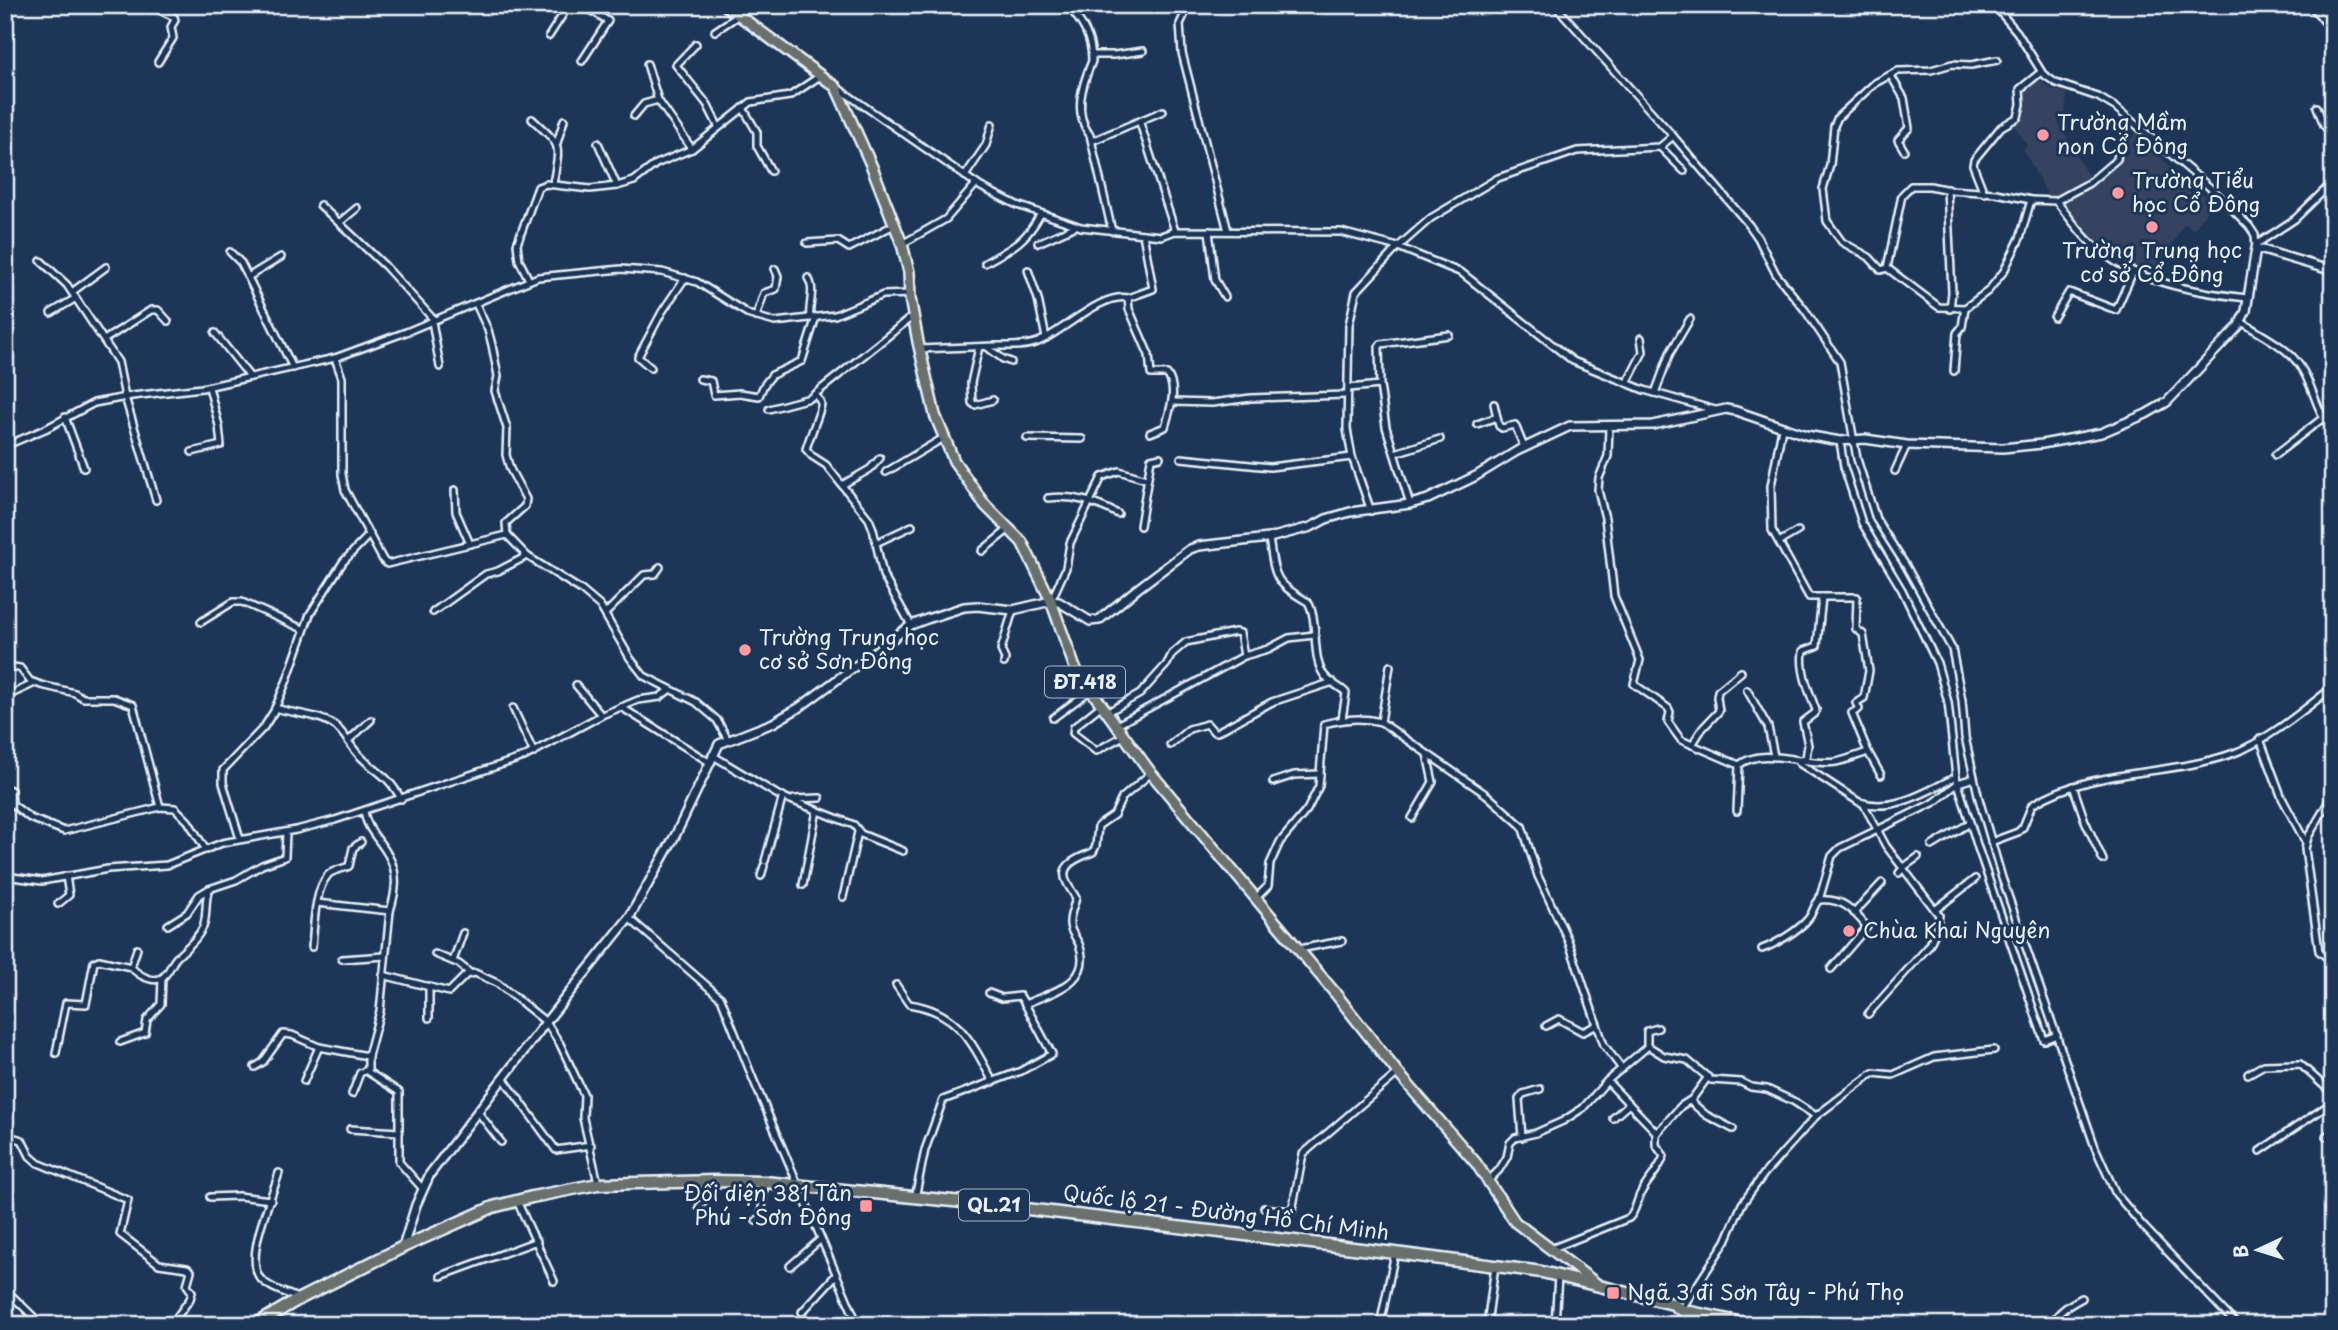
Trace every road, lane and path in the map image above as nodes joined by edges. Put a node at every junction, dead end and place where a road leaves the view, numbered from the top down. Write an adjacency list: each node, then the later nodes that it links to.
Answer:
1 (22, 5): 11 (street)
2 (149, 5): 21 (street)
3 (569, 5): 15 (street)
4 (583, 5): 19 (street)
5 (1067, 5): 18 (street)
6 (1189, 5): 66 (street)
7 (1555, 5): 37 (street)
8 (1994, 5): 23 (street)
9 (2311, 5): 13 (street)
10 (727, 6): 12 (main road)
11 (5, 10)
12 (739, 15): 14 (street); 24 (main road)
13 (2333, 17)
14 (715, 31)
15 (549, 36)
16 (696, 44): 36 (street)
17 (1143, 51): 18 (street)
18 (1092, 55): 39 (street)
19 (582, 61)
20 (1997, 61): 25 (street)
21 (158, 62)
22 (647, 64): 27 (street)
23 (2041, 72): 54 (street); 71 (street)
24 (820, 76): 26 (main road); 29 (street)
25 (1891, 76): 45 (street); 78 (street)
26 (836, 87): 48 (street); 61 (main road, ĐT.418)
27 (658, 100): 31 (street); 44 (street)
28 (2317, 107): 38 (street)
29 (743, 108): 36 (street); 46 (street)
30 (1163, 111): 34 (street)
31 (634, 116)
32 (531, 120): 40 (street)
33 (564, 120): 40 (street)
34 (1140, 123): 39 (street); 64 (street)
35 (992, 124): 48 (street)
36 (718, 127): 44 (street)
37 (1673, 136): 42 (street); 146 (street)
38 (2333, 136)
39 (1092, 141): 63 (street)
40 (557, 143): 50 (street)
41 (598, 143): 52 (street)
42 (1660, 148): 47 (street); 72 (street)
43 (2119, 148): 56 (street)
44 (692, 149): 52 (street)
45 (1904, 150)
46 (771, 171)
47 (1684, 171)
48 (965, 176): 51 (street)
49 (2333, 183): 71 (street)
50 (553, 184): 52 (street); 86 (street)
51 (976, 184): 59 (street); 70 (street)
52 (617, 186)
53 (1947, 189): 54 (street); 78 (street); 95 (street)
54 (1984, 193): 55 (street)
55 (2031, 200): 56 (street); 94 (street)
56 (2056, 201): 82 (street)
57 (320, 205): 60 (street)
58 (357, 208): 60 (street)
59 (1040, 215): 62 (street); 76 (street)
60 (339, 223): 103 (street)
61 (894, 225): 68 (street); 70 (main road, ĐT.418)
62 (1077, 226): 63 (street); 69 (street)
63 (1112, 231): 67 (street)
64 (1175, 231): 65 (street); 67 (street)
65 (1209, 231): 66 (street); 91 (street)
66 (1228, 231): 72 (street)
67 (1143, 234): 90 (street)
68 (807, 243)
69 (1038, 243)
70 (902, 244): 88 (main road, ĐT.418)
71 (2257, 246): 81 (street); 92 (street)
72 (1398, 247): 121 (street); 124 (street)
73 (230, 252): 83 (street)
74 (281, 257): 83 (street)
75 (41, 261): 87 (street)
76 (985, 263)
77 (106, 267): 87 (street)
78 (1887, 268): 95 (street)
79 (775, 269): 98 (street)
80 (1028, 270): 107 (street)
81 (2333, 271)
82 (2133, 272): 92 (street); 99 (street)
83 (248, 277): 116 (street)
84 (685, 278): 86 (street); 98 (street); 117 (street)
85 (808, 278): 100 (street)
86 (529, 280): 93 (street)
87 (72, 292): 89 (street)
88 (910, 294): 97 (main road, ĐT.418); 100 (street)
89 (76, 298): 96 (street); 109 (street)
90 (1128, 298): 107 (street); 130 (street)
91 (1225, 298)
92 (2247, 298): 104 (street)
93 (476, 303): 103 (street); 174 (street)
94 (1965, 308): 95 (street); 118 (street)
95 (1950, 309)
96 (51, 313)
97 (913, 316): 112 (main road, ĐT.418); 126 (street)
98 (756, 317): 100 (street)
99 (2054, 317)
100 (813, 318): 120 (street)
101 (1690, 319): 125 (street)
102 (169, 321): 109 (street)
103 (433, 321): 113 (street); 115 (street)
104 (2242, 322): 136 (street); 147 (street)
105 (215, 333): 119 (street)
106 (1449, 335): 122 (street)
107 (1046, 338): 110 (street)
108 (1641, 338): 121 (street)
109 (104, 340): 128 (street)
110 (987, 346): 111 (street); 114 (street)
111 (979, 347): 112 (street); 129 (street)
112 (919, 349): 142 (main road, ĐT.418)
113 (335, 358): 116 (street); 173 (street)
114 (1011, 362)
115 (440, 367)
116 (293, 368): 119 (street)
117 (651, 368)
118 (1954, 371)
119 (250, 377): 123 (street)
120 (700, 379)
121 (1627, 383): 125 (street)
122 (1380, 385): 124 (street); 151 (street)
123 (209, 387): 128 (street); 150 (street)
124 (1349, 388): 127 (street)
125 (1655, 393): 133 (street)
126 (815, 394): 132 (street); 161 (street)
127 (1346, 395): 130 (street); 154 (street)
128 (125, 397): 134 (street); 164 (street)
129 (993, 400)
130 (1172, 402): 141 (street)
131 (1494, 404): 135 (street)
132 (769, 409)
133 (1718, 410): 138 (street); 139 (street)
134 (65, 417): 148 (street); 157 (street)
135 (1497, 417): 137 (street); 149 (street)
136 (2323, 418): 140 (street); 152 (street)
137 (1477, 424)
138 (1609, 426): 149 (street); 219 (street)
139 (1782, 428): 146 (street); 176 (street)
140 (2333, 430)
141 (1150, 433)
142 (945, 438): 159 (street); 171 (main road, ĐT.418)
143 (1027, 438): 144 (street)
144 (1082, 439)
145 (1440, 439): 151 (street)
146 (1847, 440): 147 (street); 230 (street); 231 (street)
147 (1907, 445): 158 (street)
148 (5, 446)
149 (1524, 447): 166 (street)
150 (192, 452)
151 (1395, 453): 166 (street)
152 (2275, 455)
153 (1160, 457): 160 (street)
154 (1352, 457): 156 (street); 167 (street)
155 (880, 458): 161 (street)
156 (1181, 458)
157 (84, 468)
158 (1895, 471)
159 (886, 472)
160 (1146, 479): 165 (street); 169 (street)
161 (842, 485): 177 (street)
162 (455, 490): 178 (street)
163 (1048, 498): 165 (street)
164 (156, 500)
165 (1091, 500): 168 (street); 183 (street)
166 (1410, 504): 167 (street)
167 (1371, 511): 175 (street)
168 (1118, 514)
169 (1140, 526)
170 (912, 527): 177 (street)
171 (1009, 529): 179 (street); 183 (main road, ĐT.418)
172 (1798, 531): 176 (street)
173 (370, 534): 178 (street); 189 (street)
174 (507, 535): 178 (street); 180 (street)
175 (1269, 538): 183 (street); 190 (street)
176 (1779, 542): 182 (street)
177 (876, 543): 188 (street)
178 (470, 544)
179 (982, 551)
180 (527, 556): 185 (street); 186 (street)
181 (660, 568): 186 (street)
182 (1822, 597): 220 (street); 225 (street)
183 (1051, 601): 184 (street); 201 (main road, ĐT.418)
184 (1013, 610): 188 (street); 192 (street)
185 (433, 612)
186 (606, 612): 200 (street)
187 (201, 622): 189 (street)
188 (911, 625): 216 (street)
189 (303, 629): 205 (street)
190 (1314, 635): 191 (street); 196 (street)
191 (1244, 656): 207 (street); 213 (street)
192 (1004, 663)
193 (5, 666): 197 (street)
194 (1390, 666): 212 (street)
195 (1741, 672): 219 (street)
196 (1333, 682): 210 (street); 218 (street)
197 (35, 683): 203 (street); 241 (street)
198 (576, 685): 208 (street)
199 (2333, 687): 215 (street)
200 (669, 690): 204 (street); 216 (street)
201 (1091, 690): 207 (main road, ĐT.418); 209 (street)
202 (1747, 690): 223 (street)
203 (5, 697)
204 (621, 707): 208 (street); 224 (street)
205 (275, 708): 217 (street); 250 (street)
206 (513, 708): 221 (street)
207 (1105, 708): 213 (main road, ĐT.418); 214 (street)
208 (601, 715): 221 (street)
209 (1053, 718)
210 (1342, 719): 212 (street); 228 (street)
211 (371, 720): 217 (street)
212 (1381, 722): 222 (street)
213 (1117, 725): 214 (main road, ĐT.418)
214 (1125, 735): 227 (main road, ĐT.418)
215 (2260, 739): 233 (street); 253 (street)
216 (728, 740): 224 (street)
217 (348, 741): 238 (street)
218 (1170, 745)
219 (1692, 745): 226 (street)
220 (1868, 752): 225 (street); 229 (street)
221 (534, 753): 238 (street)
222 (1427, 754): 245 (street); 301 (street)
223 (1773, 756): 225 (street); 226 (street)
224 (711, 759): 236 (street); 276 (street)
225 (1797, 761): 240 (street)
226 (1739, 765): 244 (street)
227 (1151, 773): 269 (main road, ĐT.418); 297 (street)
228 (1320, 774): 232 (street); 269 (street)
229 (1881, 775)
230 (1974, 778): 231 (street); 252 (street)
231 (1957, 780): 240 (street); 246 (street); 247 (street)
232 (1273, 782)
233 (2073, 786): 252 (street); 258 (street)
234 (5, 788): 241 (street)
235 (2333, 794): 253 (street)
236 (783, 796): 239 (street); 263 (street)
237 (820, 798): 239 (street)
238 (401, 799): 243 (street)
239 (791, 799): 242 (street)
240 (1863, 803): 247 (street)
241 (160, 807): 255 (street)
242 (817, 810): 249 (street); 266 (street)
243 (364, 811): 248 (street); 274 (street)
244 (1737, 811)
245 (1412, 818)
246 (1970, 823): 254 (street); 304 (street)
247 (1878, 831): 259 (street); 270 (street)
248 (286, 832): 250 (street); 267 (street)
249 (858, 832): 256 (street); 268 (street)
250 (240, 839): 255 (street)
251 (361, 842): 272 (street)
252 (1991, 842): 304 (street)
253 (2306, 843): 288 (street)
254 (1932, 846)
255 (206, 850): 262 (street)
256 (903, 851)
257 (1918, 858): 259 (street)
258 (2104, 860)
259 (1903, 867): 260 (street); 273 (street)
260 (1899, 873)
261 (5, 876): 262 (street)
262 (66, 876): 271 (street)
263 (761, 876)
264 (1975, 879): 273 (street)
265 (1882, 883): 275 (street)
266 (803, 885)
267 (209, 888): 277 (street); 293 (street)
268 (844, 897)
269 (1256, 898): 282 (main road, ĐT.418)
270 (1819, 900): 275 (street); 283 (street)
271 (58, 904)
272 (317, 904): 274 (street); 280 (street)
273 (1935, 910): 298 (street)
274 (390, 911): 285 (street)
275 (1854, 913): 290 (street)
276 (629, 918): 300 (street); 346 (street)
277 (167, 925)
278 (463, 933): 287 (street)
279 (1342, 941): 282 (street)
280 (312, 947)
281 (137, 949): 289 (street)
282 (1299, 949): 314 (main road, ĐT.418)
283 (1762, 949)
284 (436, 954): 287 (street)
285 (384, 956): 286 (street); 292 (street)
286 (342, 959)
287 (453, 961): 291 (street)
288 (2333, 962)
289 (131, 967): 293 (street); 309 (street)
290 (1831, 969)
291 (470, 974): 295 (street); 300 (street)
292 (383, 975): 295 (street); 310 (street)
293 (162, 978): 305 (street)
294 (896, 985): 320 (street)
295 (429, 986): 299 (street)
296 (989, 993): 297 (street)
297 (1025, 1004): 320 (street)
298 (1867, 1014)
299 (429, 1018)
300 (546, 1022): 317 (street); 339 (street)
301 (1597, 1025): 302 (street); 312 (street)
302 (1546, 1026)
303 (1658, 1028): 306 (street)
304 (2057, 1035): 384 (street)
305 (120, 1042)
306 (1648, 1046): 312 (street); 316 (street)
307 (319, 1047): 310 (street); 311 (street); 318 (street)
308 (1994, 1050): 328 (street)
309 (56, 1053)
310 (368, 1056): 313 (street)
311 (256, 1067)
312 (1622, 1069): 319 (street)
313 (367, 1070): 322 (street); 333 (street)
314 (1398, 1073): 343 (main road, ĐT.418); 353 (street)
315 (2248, 1074): 323 (street)
316 (1708, 1077): 324 (street); 328 (street)
317 (504, 1079): 327 (street); 339 (street)
318 (304, 1081)
319 (1607, 1081): 326 (street); 336 (street)
320 (993, 1082): 349 (street)
321 (1541, 1089): 336 (street)
322 (352, 1094)
323 (2333, 1094)
324 (1690, 1101): 331 (street); 334 (street)
325 (2333, 1102): 340 (street)
326 (1629, 1104): 329 (street); 334 (street)
327 (478, 1112): 338 (street); 347 (street)
328 (1816, 1116): 370 (street)
329 (1613, 1118)
330 (350, 1129): 333 (street)
331 (1733, 1129)
332 (2333, 1131): 337 (street)
333 (399, 1132): 347 (street)
334 (1656, 1134): 358 (street)
335 (5, 1135): 373 (street)
336 (1522, 1136): 343 (street)
337 (2326, 1136)
338 (501, 1142)
339 (591, 1145): 345 (street)
340 (2260, 1151)
341 (279, 1173): 350 (street)
342 (714, 1181): 344 (highway, Quốc lộ 21 - Đường Hồ Chí Minh / QL.21); 345 (highway, Quốc lộ 21 - Đường Hồ Chí Minh / QL.21); 352 (street)
343 (1488, 1181): 358 (main road, ĐT.418)
344 (765, 1182): 346 (highway, Quốc lộ 21 - Đường Hồ Chí Minh / QL.21); 354 (street)
345 (598, 1184): 351 (highway, Quốc lộ 21 - Đường Hồ Chí Minh / QL.21)
346 (800, 1186): 349 (highway, Quốc lộ 21 - Đường Hồ Chí Minh / QL.21); 355 (street)
347 (422, 1188): 357 (street)
348 (210, 1197): 350 (street)
349 (915, 1198): 359 (highway, Quốc lộ 21 - Đường Hồ Chí Minh / QL.21)
350 (271, 1200): 368 (street)
351 (517, 1201): 356 (street); 357 (highway, Quốc lộ 21 - Đường Hồ Chí Minh / QL.21)
352 (699, 1207)
353 (1264, 1208)
354 (756, 1222)
355 (821, 1239): 360 (street); 362 (street)
356 (537, 1241): 364 (street); 365 (street)
357 (403, 1247): 368 (highway, Quốc lộ 21 - Đường Hồ Chí Minh / QL.21)
358 (1551, 1250): 366 (main road, ĐT.418)
359 (1395, 1252): 361 (highway, Quốc lộ 21 - Đường Hồ Chí Minh / QL.21); 378 (street)
360 (790, 1266)
361 (1495, 1266): 363 (highway, Quốc lộ 21 - Đường Hồ Chí Minh / QL.21); 379 (street)
362 (836, 1275): 371 (street); 375 (street)
363 (1558, 1275): 366 (highway, Quốc lộ 21 - Đường Hồ Chí Minh / QL.21); 380 (street)
364 (441, 1276)
365 (554, 1281)
366 (1597, 1284): 370 (highway, Quốc lộ 21 - Đường Hồ Chí Minh / QL.21)
367 (5, 1289): 372 (street)
368 (299, 1298): 374 (highway, Quốc lộ 21 - Đường Hồ Chí Minh / QL.21)
369 (2082, 1298): 383 (street)
370 (1677, 1307): 381 (street); 382 (highway, Quốc lộ 21 - Đường Hồ Chí Minh / QL.21)
371 (802, 1312)
372 (42, 1325)
373 (171, 1325)
374 (255, 1325)
375 (858, 1325)
376 (1220, 1325): 377 (street)
377 (1242, 1325)
378 (1380, 1325)
379 (1487, 1325)
380 (1555, 1325)
381 (1693, 1325)
382 (1753, 1325)
383 (2051, 1325)
384 (2237, 1325)

